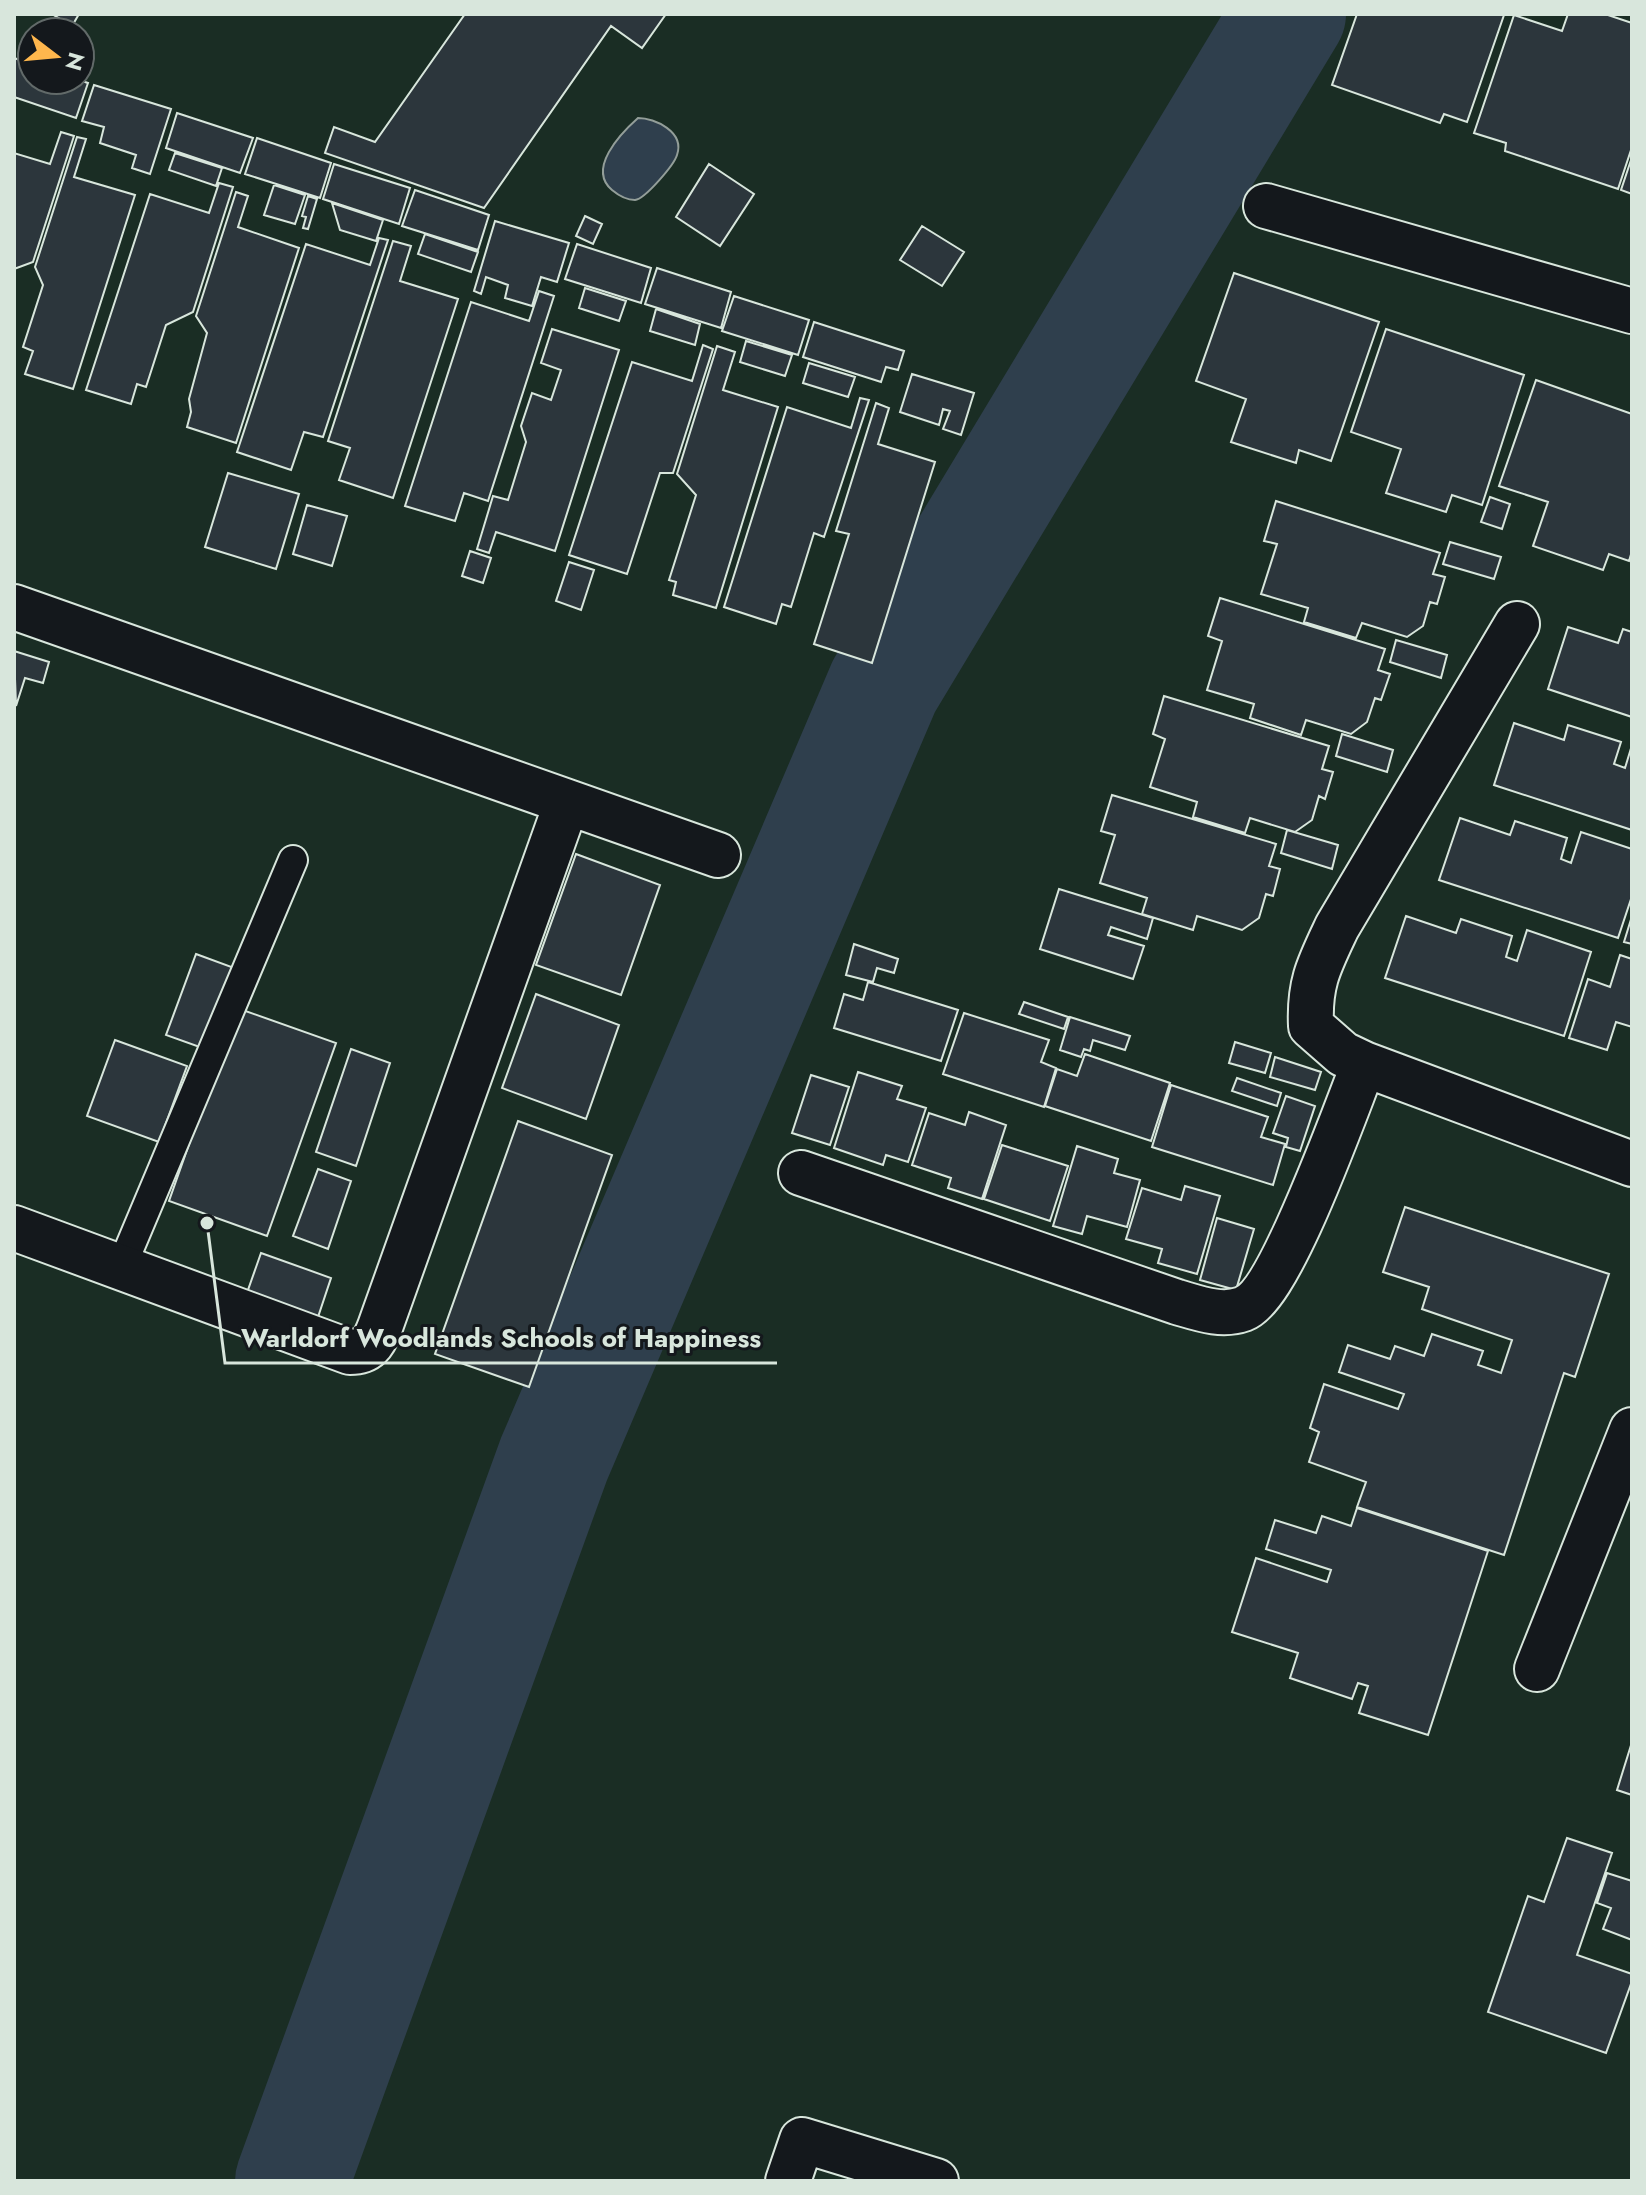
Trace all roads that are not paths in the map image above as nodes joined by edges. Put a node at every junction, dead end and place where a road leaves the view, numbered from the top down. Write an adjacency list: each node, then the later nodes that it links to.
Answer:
1 (1266, 206): 2 (street)
2 (1632, 311)
3 (14, 607): 5 (street)
4 (1517, 624): 8 (street)
5 (567, 802): 6 (street); 12 (street)
6 (718, 855)
7 (293, 860): 12 (lane)
8 (1364, 1064): 9 (street); 10 (street)
9 (1632, 1164)
10 (801, 1173)
11 (14, 1228): 12 (street)
12 (121, 1268)
13 (1632, 1430): 14 (street)
14 (1537, 1669)
15 (788, 2181): 16 (street)
16 (936, 2181)

